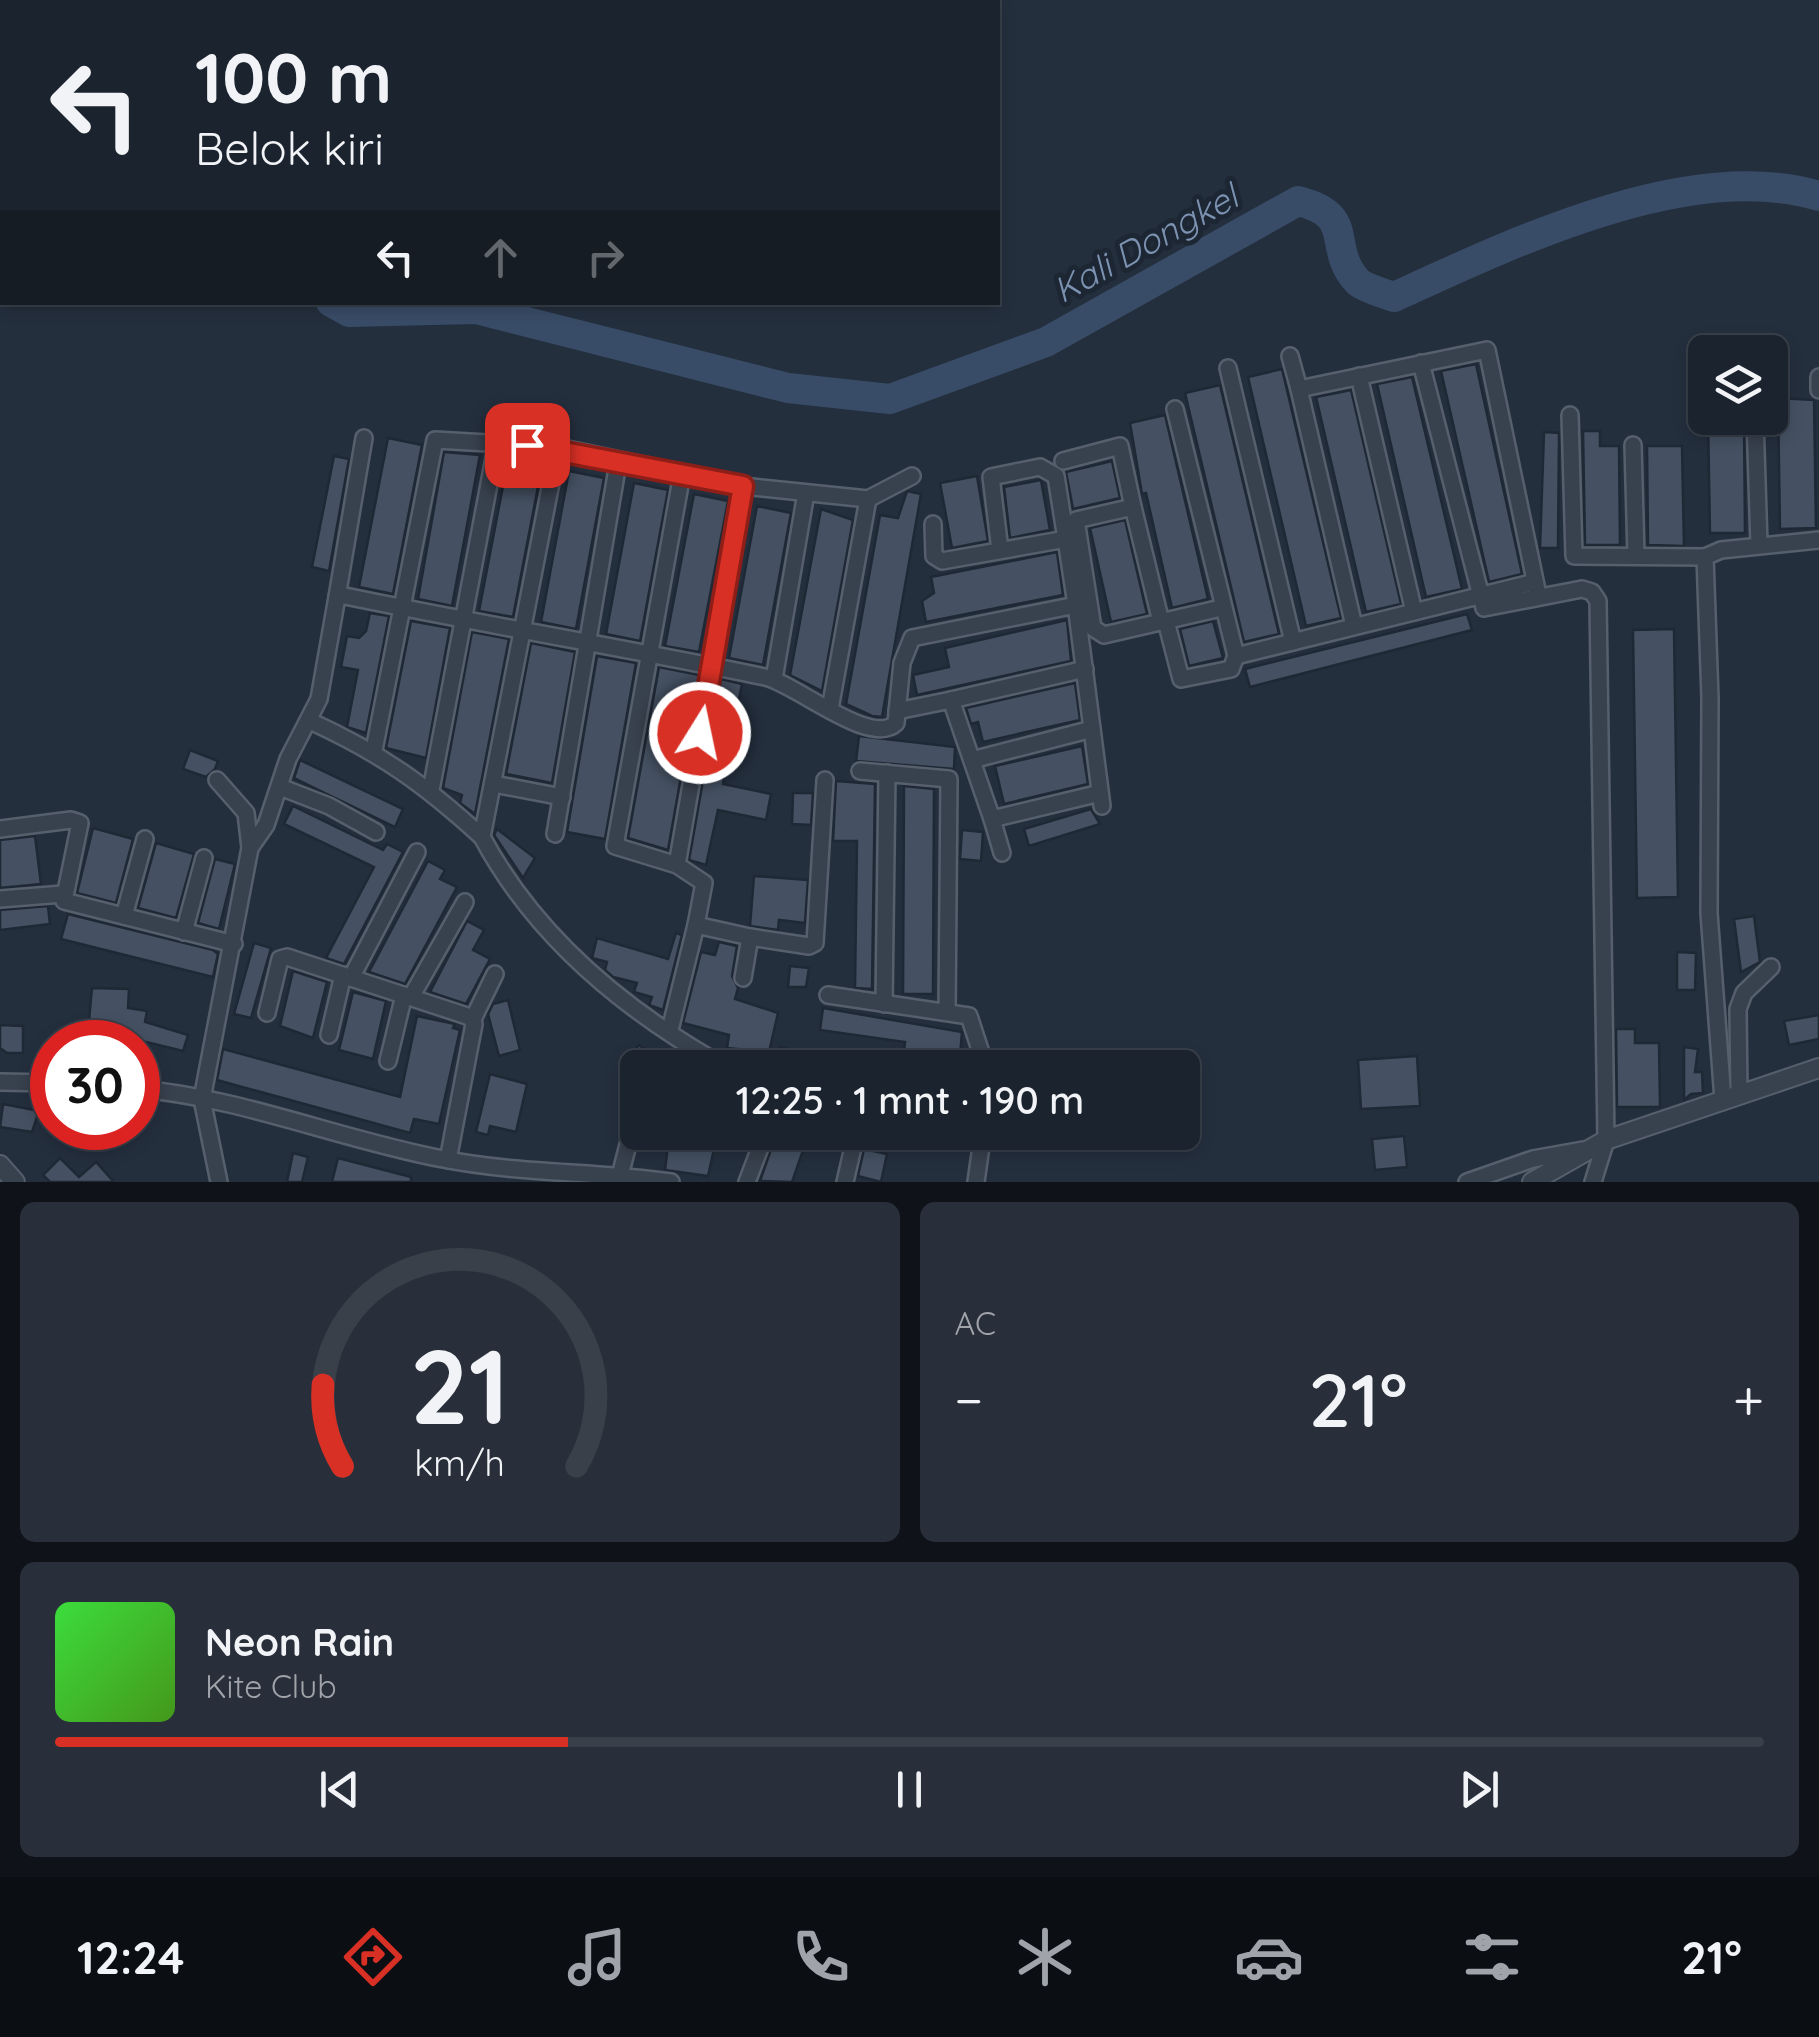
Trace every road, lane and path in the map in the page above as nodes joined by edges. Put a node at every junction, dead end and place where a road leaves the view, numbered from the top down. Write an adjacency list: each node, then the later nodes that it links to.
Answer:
1 (1290, 356): 6 (street)
2 (1421, 363): 4 (street); 30 (street); 31 (street)
3 (1228, 368): 42 (street)
4 (1359, 376): 6 (street); 37 (street)
5 (1818, 377): 7 (street)
6 (1300, 389): 40 (street)
7 (1819, 390)
8 (1175, 409): 36 (street)
9 (1570, 415): 28 (street)
10 (1756, 435): 26 (street)
11 (364, 438): 32 (street)
12 (497, 442): 14 (street); 35 (street); 38 (street)
13 (1633, 445): 28 (street)
14 (558, 448): 16 (street); 41 (street)
15 (1063, 461): 22 (street)
16 (618, 463): 17 (street); 43 (street)
17 (682, 474): 19 (street); 44 (street)
18 (912, 476): 21 (street)
19 (743, 486): 20 (street); 46 (street)
20 (806, 493): 21 (street); 48 (street)
21 (868, 499): 50 (street)
22 (1133, 507): 39 (street); 39 (street)
23 (933, 524): 27 (street)
24 (1066, 538): 27 (street); 27 (street); 34 (street)
25 (1819, 540): 26 (street)
26 (1759, 545): 29 (street)
27 (1000, 550)
28 (1636, 556): 29 (street)
29 (1705, 557): 102 (street)
30 (1535, 582): 31 (street); 33 (street)
31 (1480, 596): 33 (street); 37 (street)
32 (337, 597): 35 (street); 52 (street)
33 (1538, 598): 104 (street)
34 (1076, 605): 47 (street); 51 (street)
35 (402, 607): 38 (street); 54 (street)
36 (1222, 608): 39 (street); 45 (street)
37 (1414, 612): 40 (street)
38 (462, 619): 41 (street); 62 (street)
39 (1164, 621): 45 (street)
40 (1354, 626): 42 (street)
41 (524, 631): 43 (street); 60 (street)
42 (1293, 642): 45 (street)
43 (587, 644): 44 (street); 63 (street)
44 (650, 655): 46 (street); 74 (street)
45 (1236, 656)
46 (712, 667): 48 (street); 74 (street)
47 (1085, 669): 49 (street); 53 (street)
48 (774, 680): 50 (street)
49 (951, 700): 51 (street); 55 (street)
50 (830, 709): 51 (street)
51 (897, 711)
52 (310, 722): 54 (street); 61 (street)
53 (1092, 729): 55 (street); 64 (street)
54 (374, 750): 62 (street)
55 (972, 760): 64 (street)
56 (860, 772): 57 (street)
57 (888, 773): 89 (street); 90 (street)
58 (217, 780): 70 (street)
59 (825, 780): 81 (street)
60 (494, 784): 63 (street); 68 (street)
61 (280, 787): 66 (street); 70 (street)
62 (431, 790): 68 (street)
63 (562, 797): 67 (street)
64 (992, 819): 72 (street)
65 (0, 829): 75 (street)
66 (376, 832)
67 (555, 834)
68 (482, 837): 93 (street)
69 (145, 838): 78 (street)
70 (250, 848): 82 (street)
71 (417, 852): 85 (street)
72 (1002, 853)
73 (204, 858): 80 (street)
74 (677, 865): 79 (street)
75 (64, 894): 76 (street); 78 (street)
76 (0, 899)
77 (465, 902): 88 (street)
78 (124, 916): 80 (street)
79 (696, 926): 81 (street); 93 (street)
80 (184, 932): 82 (street)
81 (750, 937): 86 (street)
82 (234, 944): 103 (street)
83 (1772, 967): 102 (street)
84 (494, 974): 92 (street)
85 (347, 977): 88 (street); 91 (street); 94 (street)
86 (744, 978)
87 (828, 995): 89 (street)
88 (407, 996): 92 (street); 97 (street)
89 (884, 1004): 90 (street)
90 (947, 1012): 96 (street)
91 (267, 1013)
92 (473, 1019): 110 (street)
93 (670, 1030): 95 (street)
94 (329, 1035)
95 (700, 1050)
96 (981, 1050)
97 (388, 1061)
98 (1819, 1068): 102 (street)
99 (0, 1082): 100 (street)
100 (30, 1083)
101 (160, 1093): 103 (street)
102 (1731, 1097): 104 (street)
103 (202, 1098): 110 (street); 115 (street)
104 (1606, 1140): 109 (street); 122 (street)
105 (627, 1150): 112 (street)
106 (759, 1150): 117 (street)
107 (852, 1150): 118 (street)
108 (980, 1150): 119 (street)
109 (1583, 1150): 120 (street); 121 (street)
110 (448, 1160): 113 (street)
111 (0, 1164): 114 (street)
112 (620, 1176): 113 (street); 116 (street)
113 (520, 1177)
114 (14, 1182)
115 (219, 1182)
116 (671, 1182)
117 (747, 1182)
118 (845, 1182)
119 (976, 1182)
120 (1467, 1182)
121 (1532, 1182)
122 (1593, 1182)

